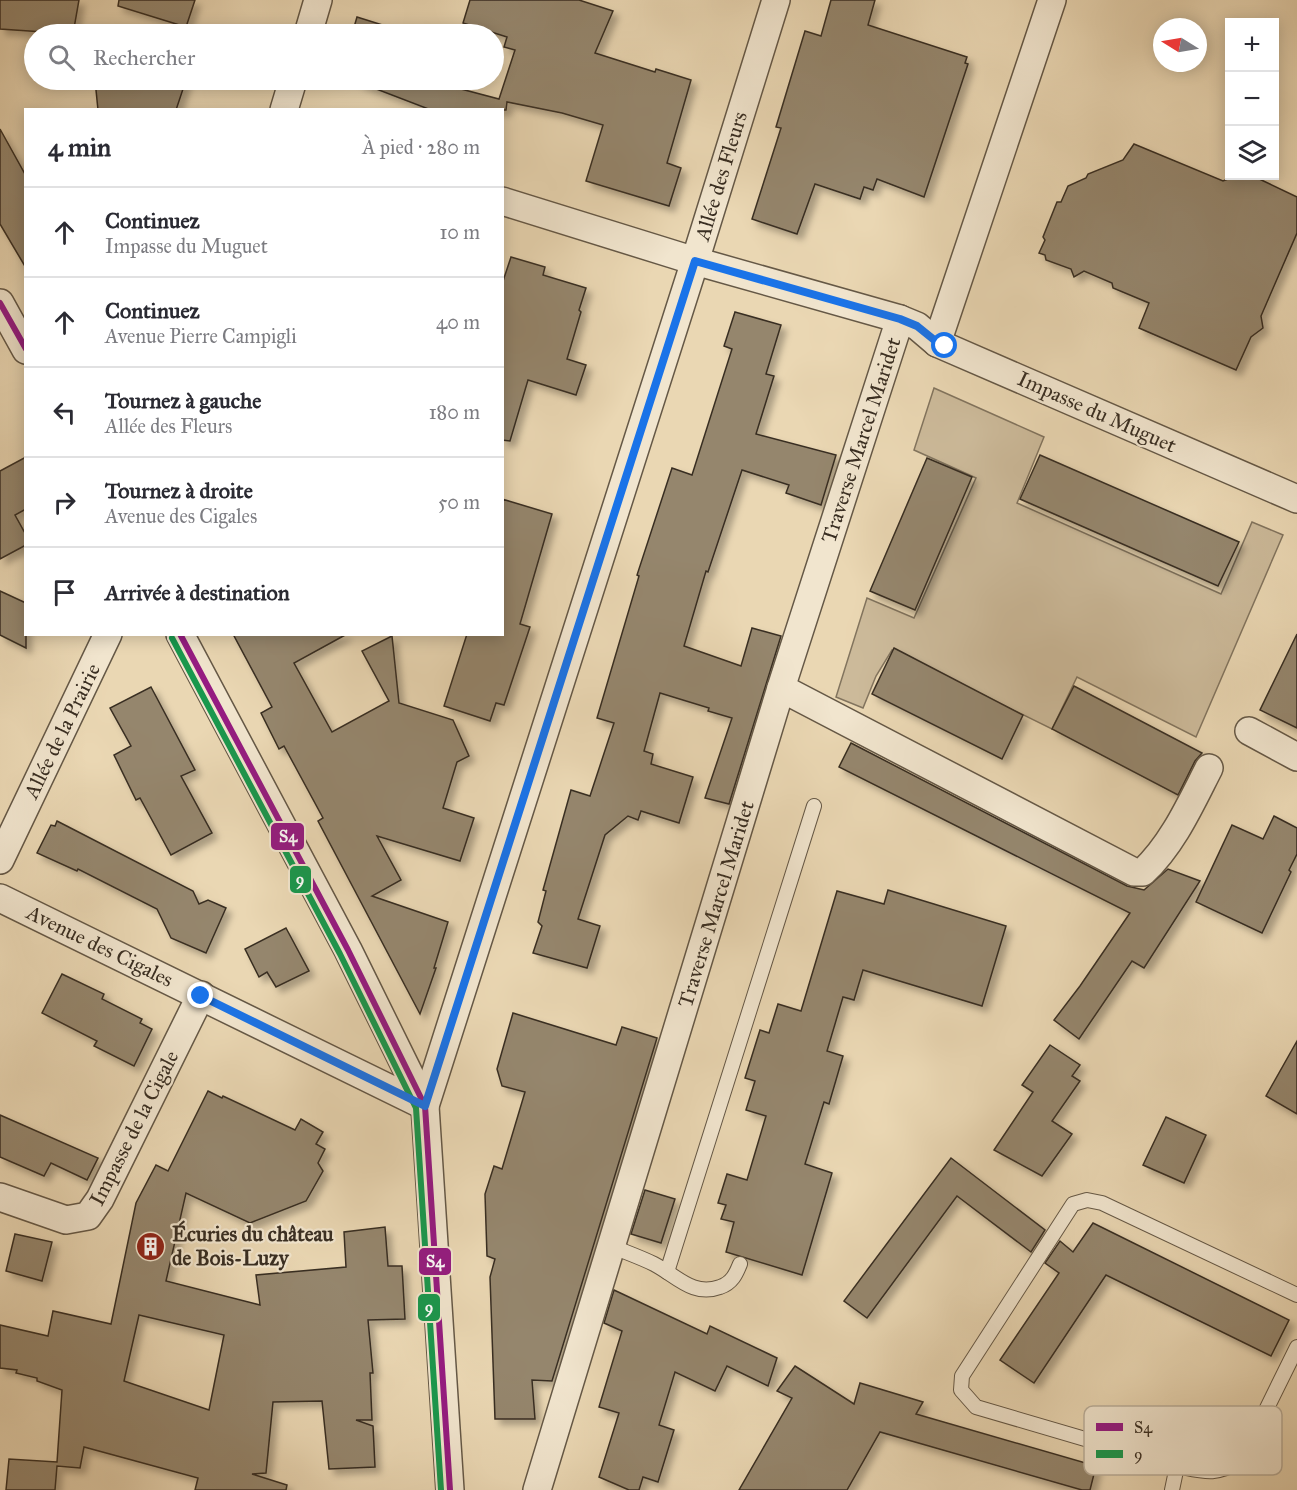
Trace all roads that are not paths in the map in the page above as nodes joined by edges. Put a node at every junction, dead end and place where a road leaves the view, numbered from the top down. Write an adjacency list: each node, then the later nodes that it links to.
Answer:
1 (318, 0): 4 (street)
2 (776, 0): 8 (street, Allée des Fleurs)
3 (1052, 0): 11 (street, Traverse Marcel Maridet)
4 (311, 24)
5 (291, 90): 6 (street)
6 (285, 108)
7 (504, 202): 8 (street, Impasse du Muguet)
8 (695, 261): 10 (street, Impasse du Muguet); 24 (street, Allée des Fleurs)
9 (0, 303): 12 (street)
10 (900, 319): 11 (street, Impasse du Muguet); 16 (street, Traverse Marcel Maridet)
11 (938, 343): 13 (street, Impasse du Muguet)
12 (24, 346)
13 (1297, 499)
14 (107, 636): 21 (street, Allée de la Prairie)
15 (181, 636): 24 (street)
16 (781, 688): 19 (street); 26 (street, Traverse Marcel Maridet)
17 (1249, 731): 18 (street)
18 (1297, 757)
19 (1209, 768)
20 (814, 806): 28 (lane)
21 (0, 860)
22 (0, 898): 23 (street, Avenue des Cigales)
23 (201, 996): 24 (street, Avenue des Cigales); 25 (street, Impasse de la Cigale)
24 (425, 1106): 34 (street)
25 (0, 1197)
26 (611, 1246): 28 (lane); 35 (street, Traverse Marcel Maridet)
27 (740, 1264): 28 (lane)
28 (667, 1272)
29 (1297, 1295): 32 (lane)
30 (1297, 1347): 31 (lane)
31 (1268, 1406)
32 (1084, 1439)
33 (1175, 1475): 36 (lane)
34 (450, 1490)
35 (537, 1490)
36 (1172, 1490)

